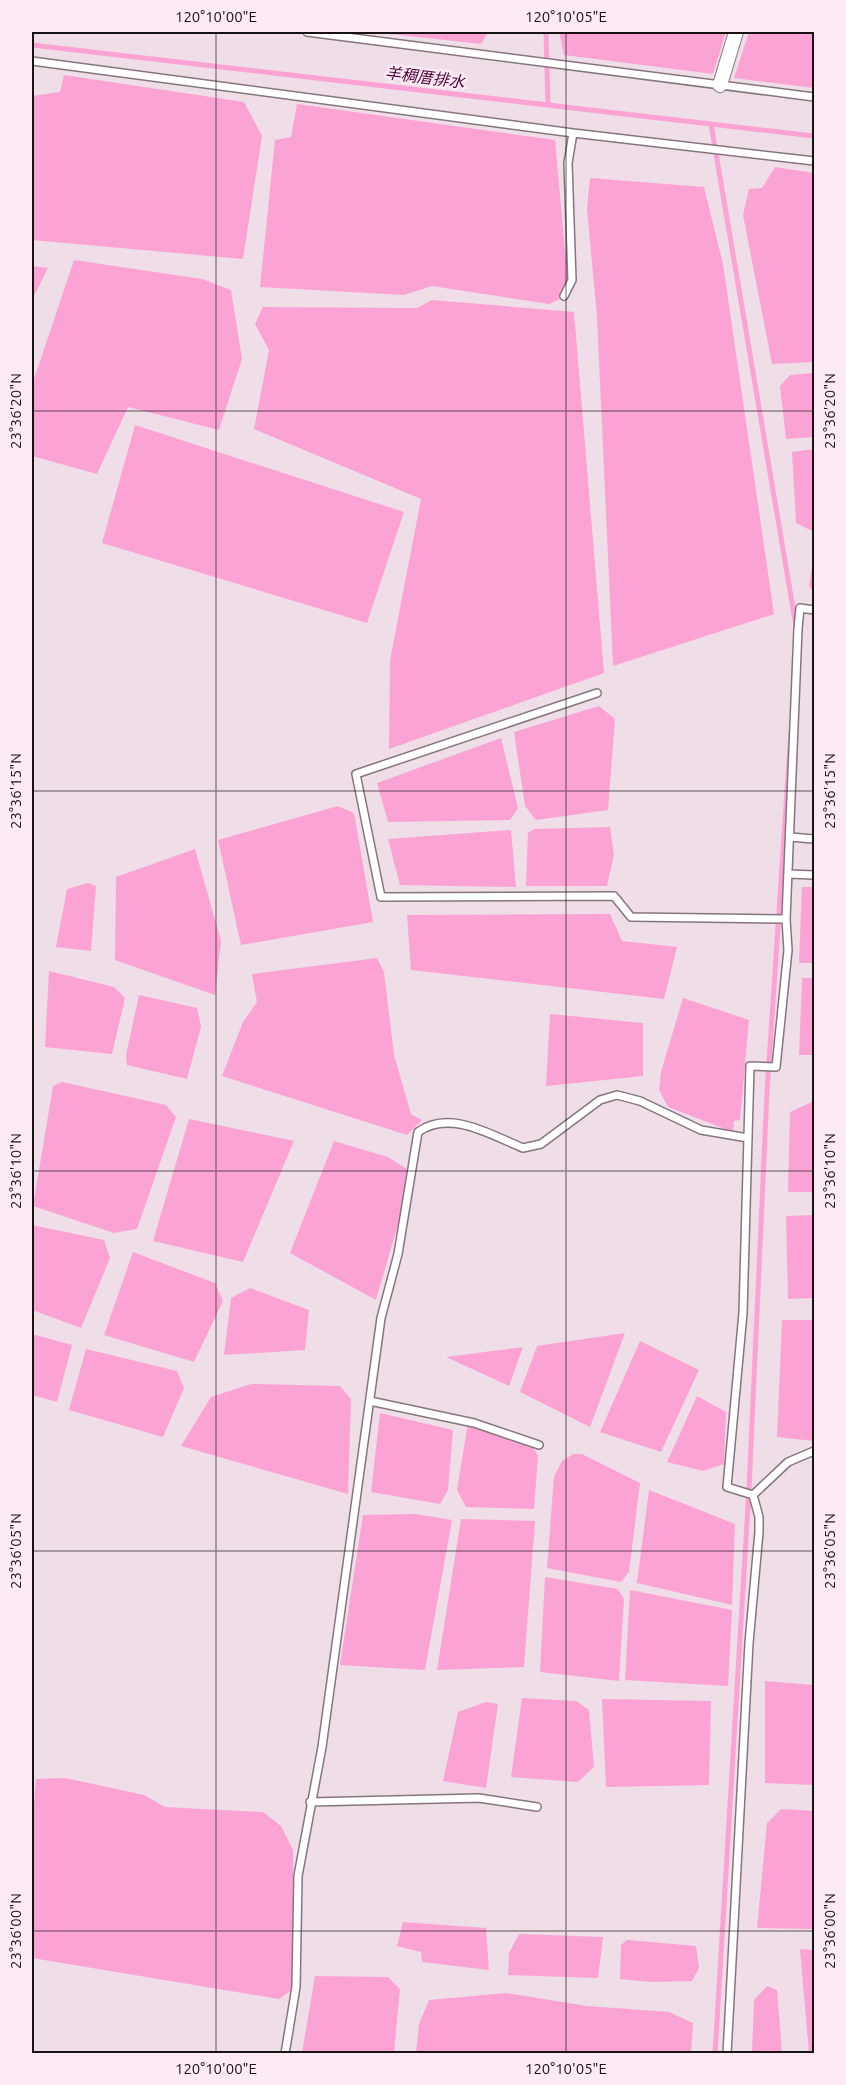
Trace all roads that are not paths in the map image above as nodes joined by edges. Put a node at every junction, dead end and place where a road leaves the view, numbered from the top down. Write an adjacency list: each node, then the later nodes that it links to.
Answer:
1 (307, 32): 4 (lane)
2 (736, 32): 4 (street)
3 (32, 61): 6 (lane)
4 (720, 86): 5 (lane)
5 (814, 97)
6 (573, 133): 7 (lane); 8 (lane)
7 (814, 161)
8 (564, 296)
9 (814, 610): 11 (lane)
10 (597, 693): 15 (lane)
11 (790, 837): 12 (lane); 13 (lane)
12 (814, 839)
13 (788, 874): 14 (lane); 15 (lane)
14 (814, 874)
15 (786, 919): 16 (lane)
16 (748, 1138): 17 (lane); 20 (lane)
17 (370, 1401): 18 (lane); 21 (lane)
18 (539, 1445)
19 (814, 1451): 20 (lane)
20 (753, 1495): 24 (lane)
21 (310, 1802): 22 (lane); 23 (lane)
22 (537, 1807)
23 (285, 2054)
24 (727, 2054)

